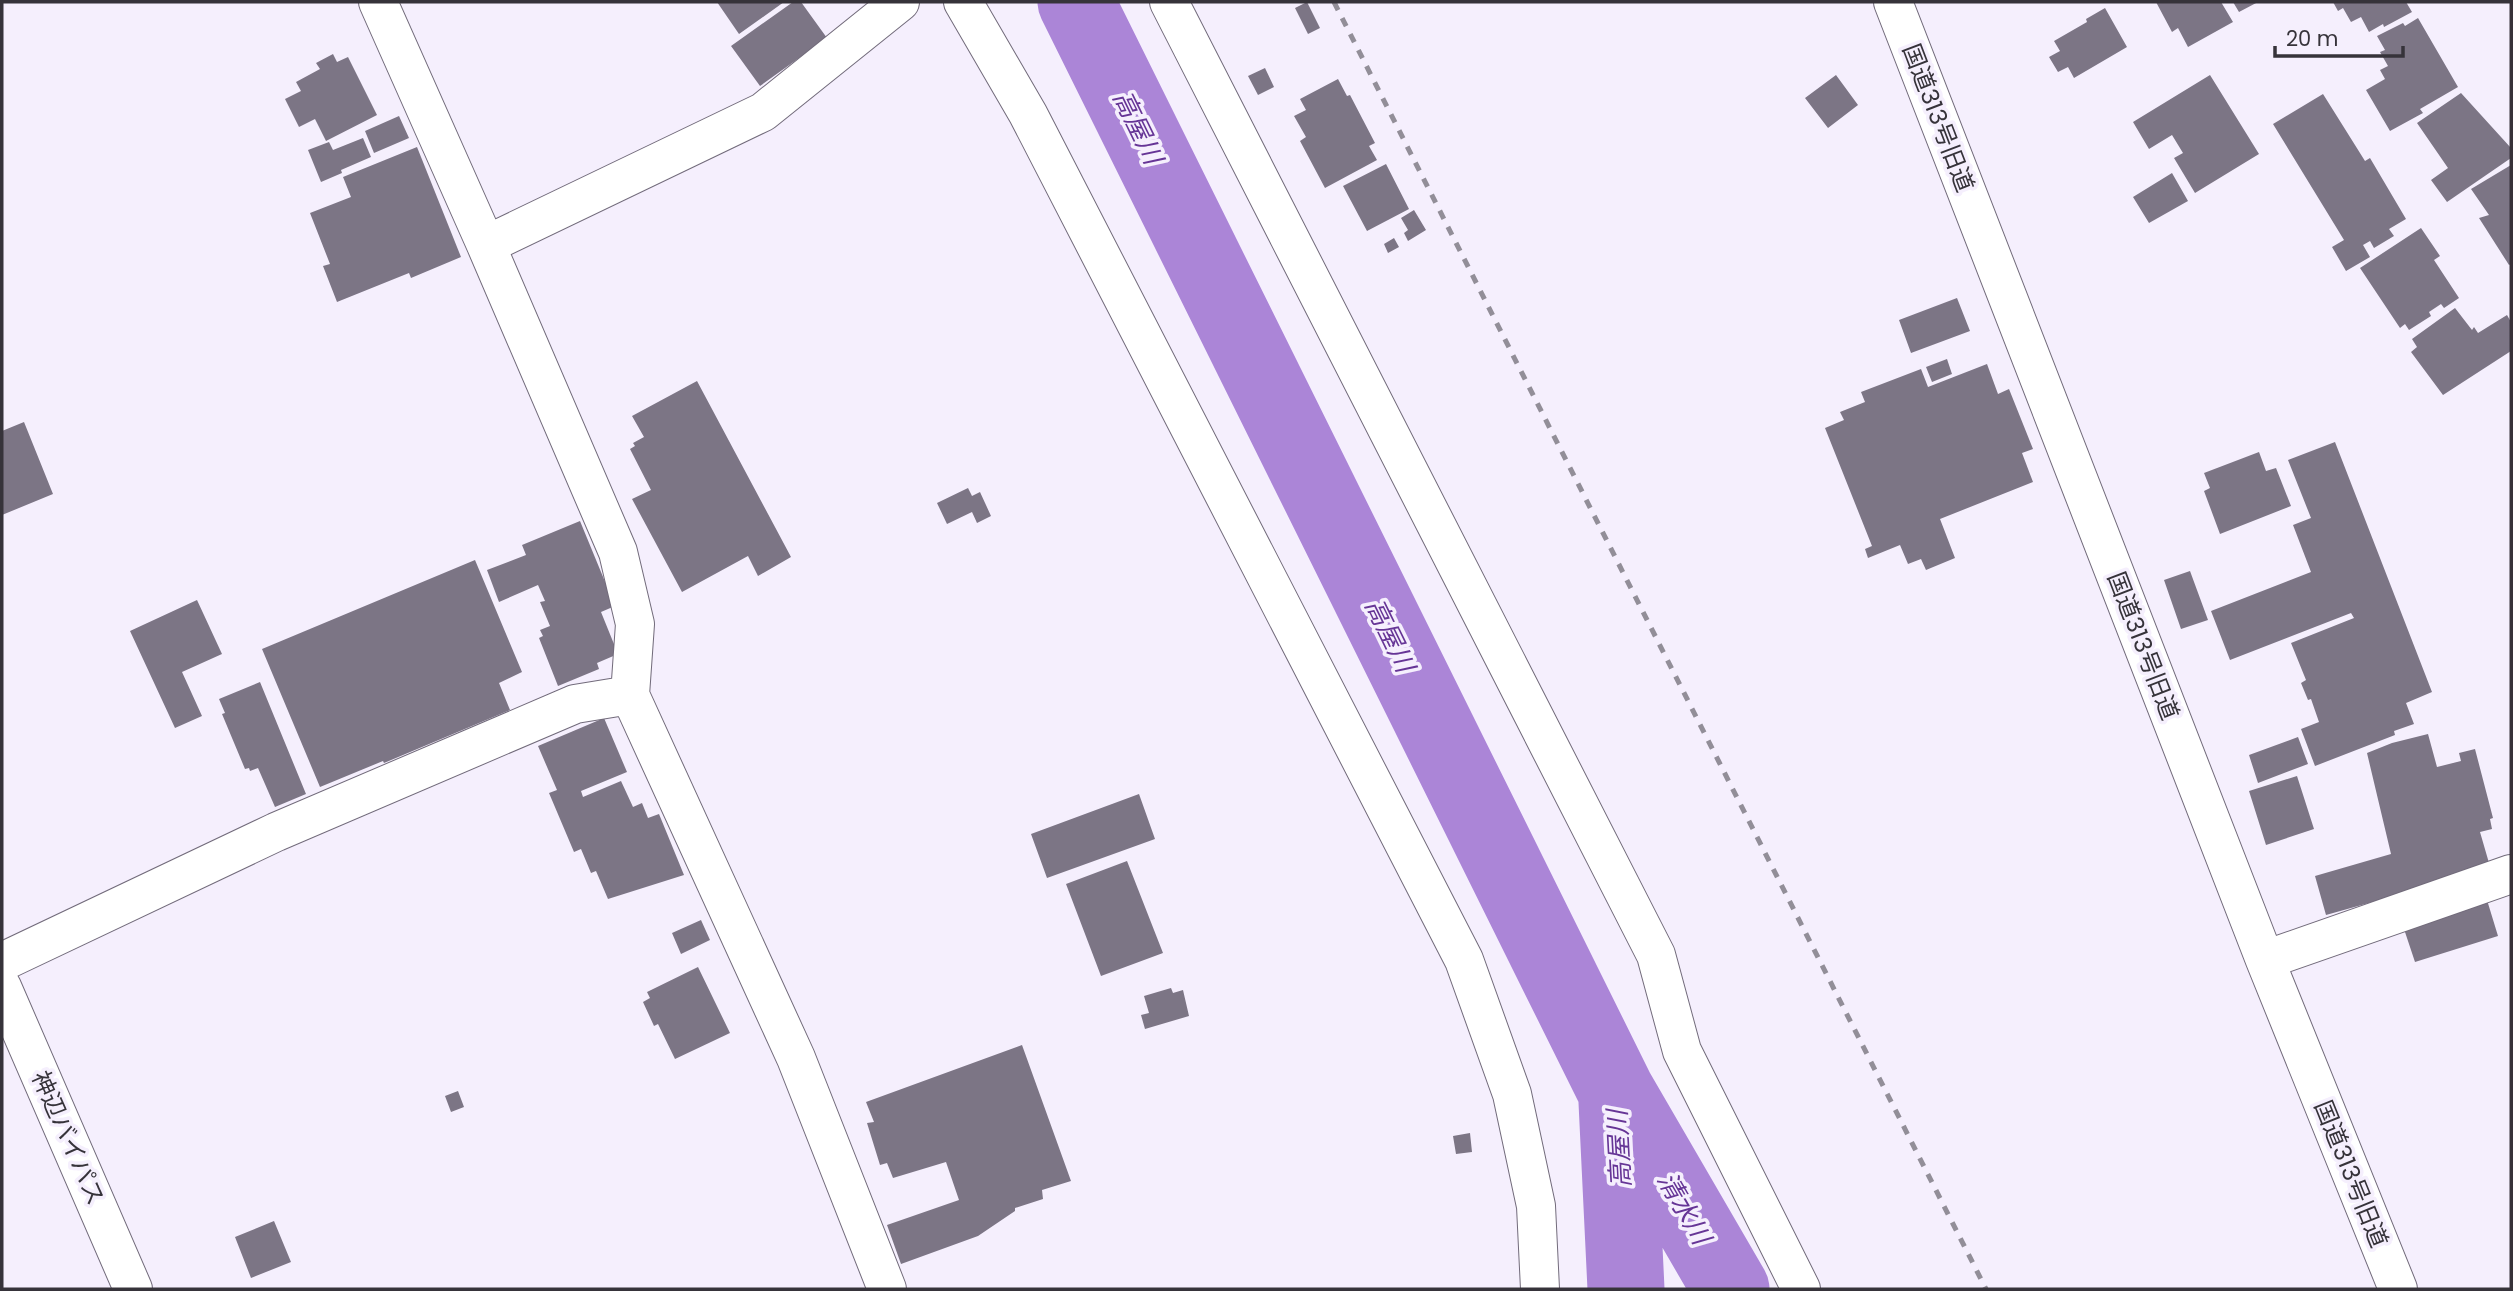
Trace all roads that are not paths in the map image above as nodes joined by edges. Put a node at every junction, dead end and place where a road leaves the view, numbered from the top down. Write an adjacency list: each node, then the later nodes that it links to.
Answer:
1 (378, 2): 6 (main road)
2 (900, 2): 6 (main road)
3 (963, 2): 14 (main road)
4 (1169, 2): 15 (main road)
5 (1893, 2): 9 (main road, 国道313号旧道)
6 (486, 245): 7 (main road)
7 (630, 695): 10 (main road); 13 (main road)
8 (2511, 874): 9 (main road)
9 (2265, 960): 16 (main road, 国道313号旧道)
10 (2, 962)
11 (2, 987): 12 (main road, 神辺バイパス)
12 (134, 1289)
13 (887, 1289)
14 (1540, 1289)
15 (1801, 1289)
16 (2398, 1289)

